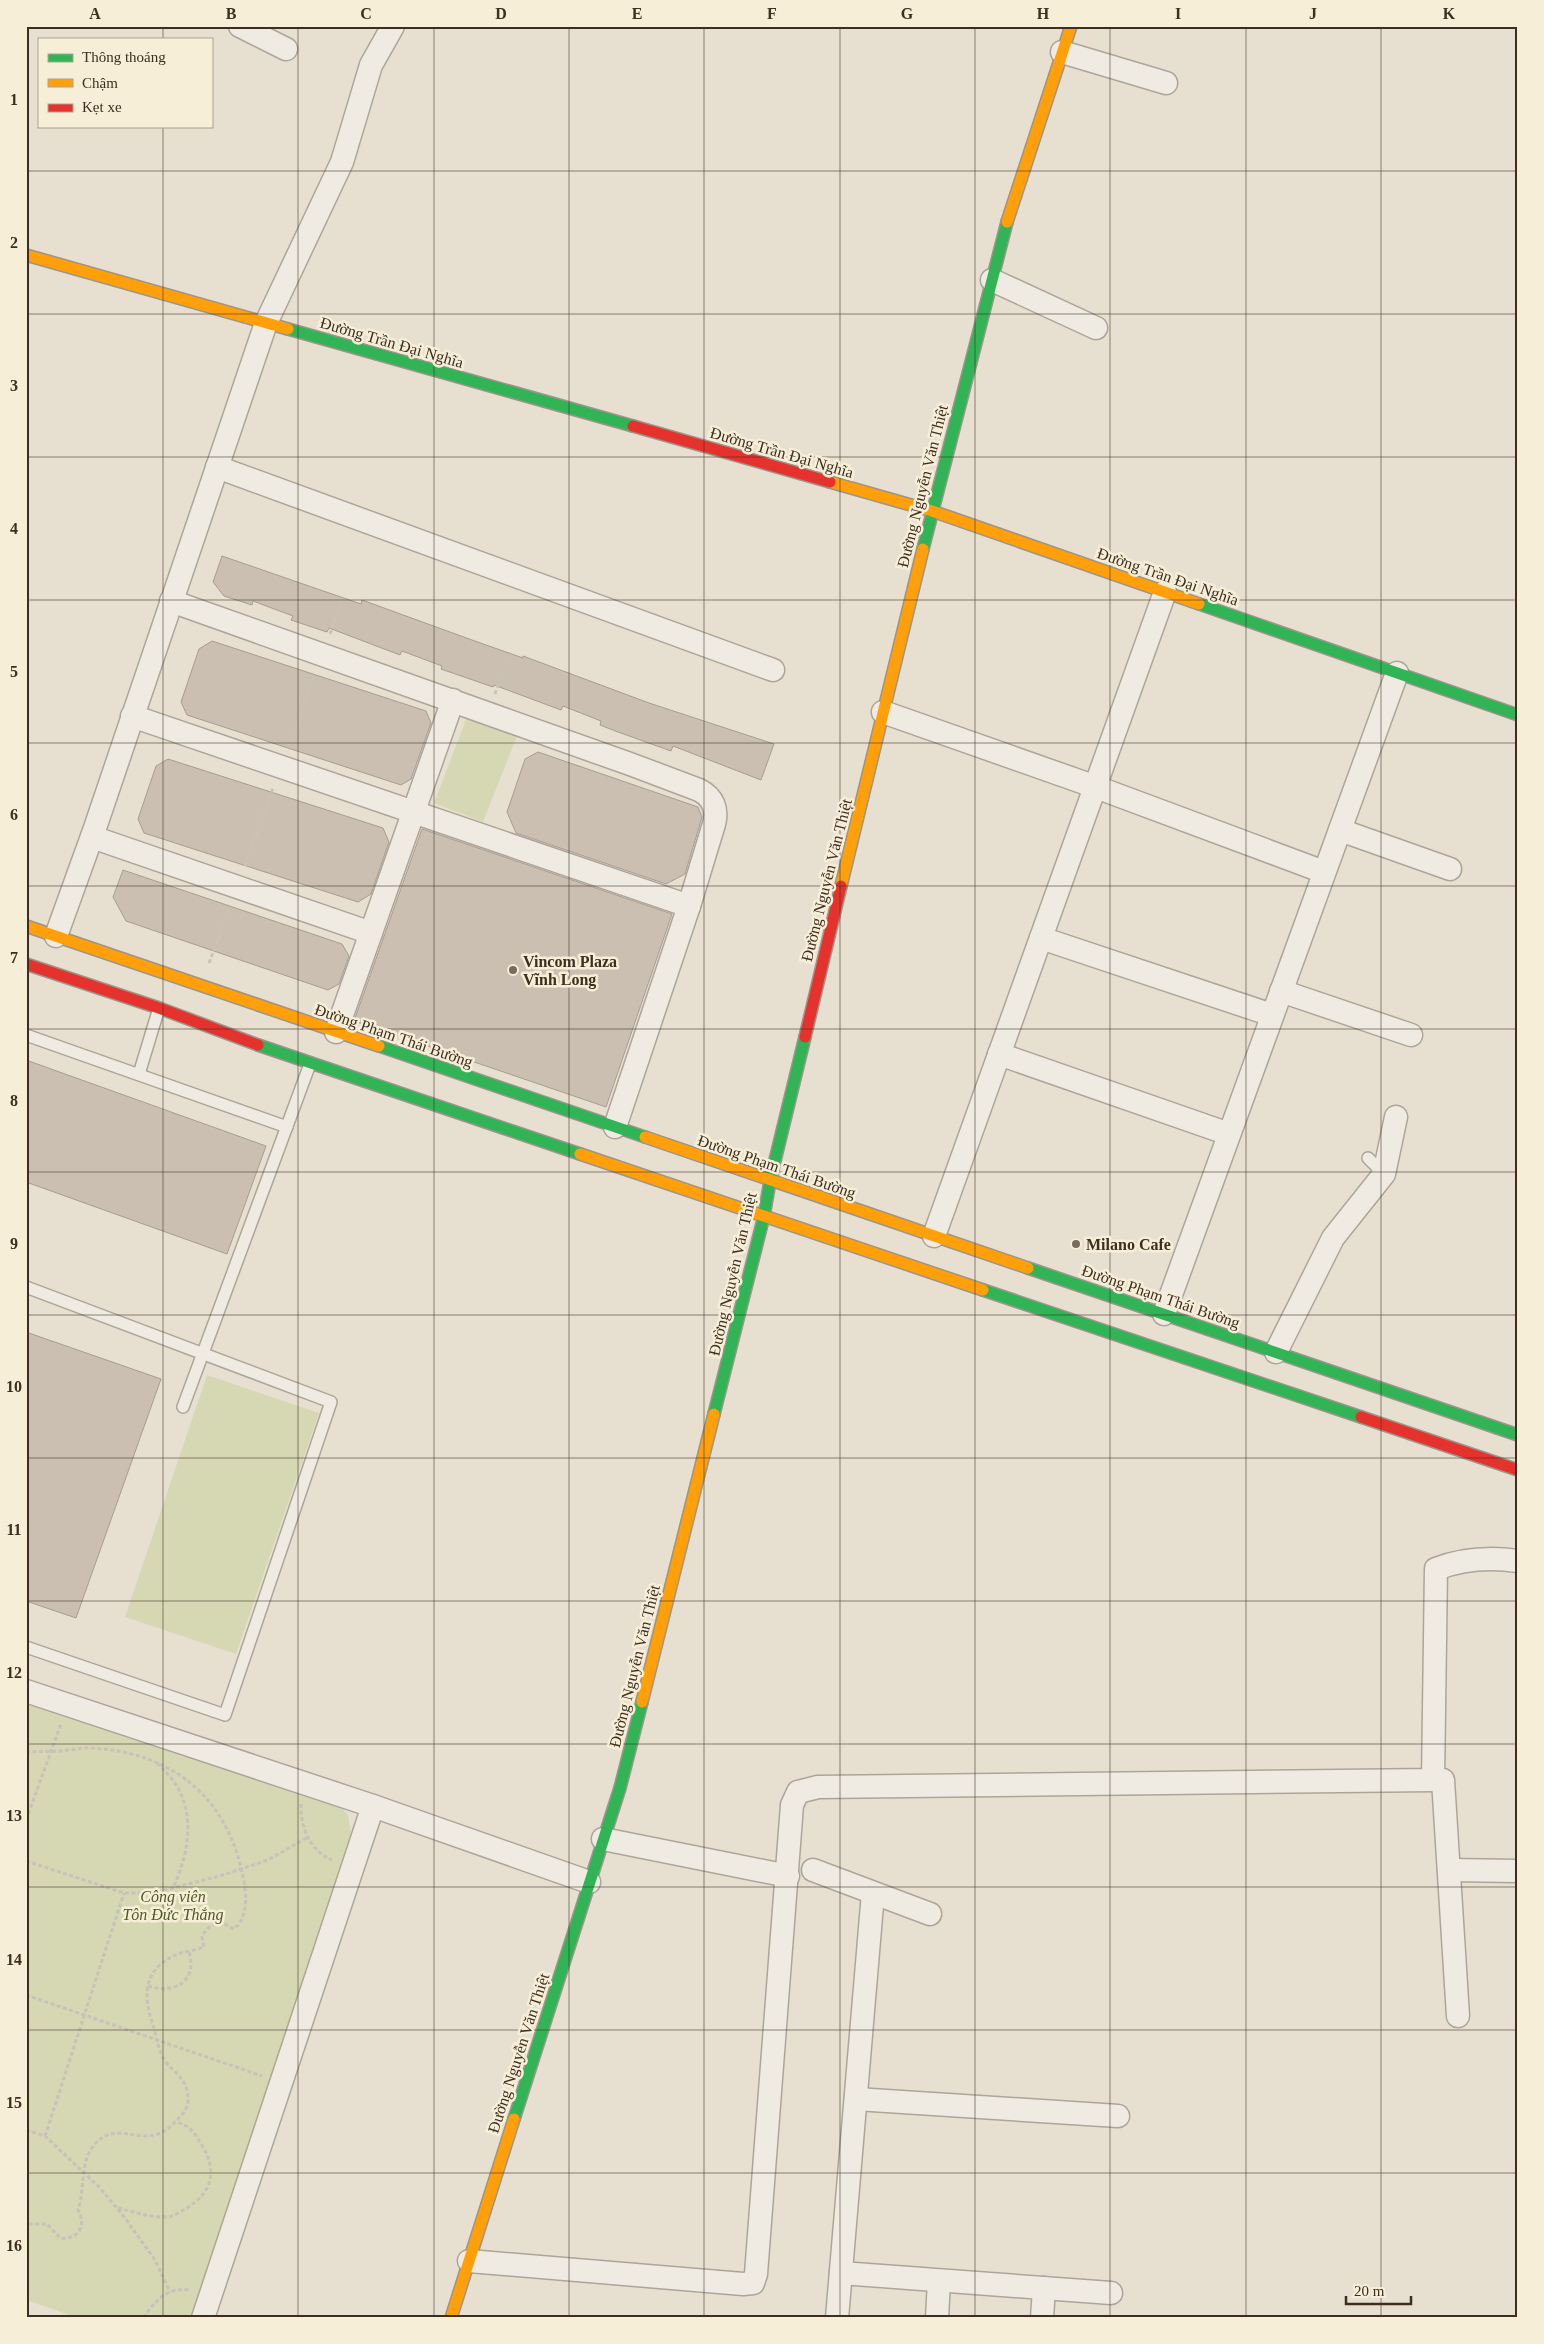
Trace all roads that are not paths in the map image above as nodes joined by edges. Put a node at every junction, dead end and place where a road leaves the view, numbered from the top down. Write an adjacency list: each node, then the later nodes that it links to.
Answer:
1 (240, 26): 4 (street)
2 (393, 26): 9 (street)
3 (1071, 26): 5 (street, Đường Nguyễn Văn Thiệt)
4 (286, 49)
5 (1062, 52): 6 (street); 8 (street, Đường Nguyễn Văn Thiệt)
6 (1166, 83)
7 (26, 256): 9 (street, Đường Trần Đại Nghĩa)
8 (992, 280): 10 (street); 12 (street, Đường Nguyễn Văn Thiệt)
9 (266, 323): 11 (street); 12 (street, Đường Trần Đại Nghĩa)
10 (1096, 328)
11 (217, 467): 14 (street); 15 (street)
12 (932, 511): 13 (street, Đường Trần Đại Nghĩa); 18 (street, Đường Nguyễn Văn Thiệt)
13 (1165, 592): 16 (street, Đường Trần Đại Nghĩa); 21 (street)
14 (171, 601): 17 (street); 20 (street)
15 (773, 670)
16 (1396, 673): 19 (street, Đường Trần Đại Nghĩa); 23 (street)
17 (453, 700): 22 (street); 27 (street)
18 (883, 712): 21 (street); 46 (street, Đường Nguyễn Văn Thiệt)
19 (1518, 715)
20 (132, 716): 22 (street); 24 (street)
21 (1096, 787): 26 (street); 31 (street)
22 (413, 812): 27 (street); 29 (street)
23 (1340, 830): 25 (street); 26 (street)
24 (92, 837): 29 (street); 30 (street)
25 (1450, 869)
26 (1324, 872): 33 (street)
27 (689, 906): 44 (street)
28 (26, 926): 30 (street, Đường Phạm Thái Bường)
29 (371, 933): 36 (street)
30 (56, 936): 36 (street, Đường Phạm Thái Bường)
31 (1041, 938): 35 (street); 39 (street)
32 (26, 964): 34 (street)
33 (1281, 991): 35 (street); 38 (street)
34 (160, 1004): 40 (street); 41 (lane)
35 (1272, 1015): 45 (street)
36 (336, 1032): 44 (street, Đường Phạm Thái Bường)
37 (26, 1035): 41 (lane)
38 (1411, 1035)
39 (999, 1054): 45 (street); 48 (street)
40 (310, 1064): 43 (lane); 47 (street)
41 (139, 1074): 43 (lane)
42 (1396, 1117): 51 (street)
43 (287, 1127): 52 (lane)
44 (615, 1128): 46 (street, Đường Phạm Thái Bường)
45 (1229, 1134): 50 (street)
46 (770, 1181): 47 (street, Đường Nguyễn Văn Thiệt); 48 (street, Đường Phạm Thái Bường)
47 (764, 1216): 55 (street); 61 (street, Đường Nguyễn Văn Thiệt)
48 (934, 1236): 50 (street, Đường Phạm Thái Bường)
49 (26, 1287): 52 (lane)
50 (1162, 1318): 51 (street, Đường Phạm Thái Bường)
51 (1276, 1352): 54 (street, Đường Phạm Thái Bường)
52 (203, 1354): 53 (lane); 57 (lane)
53 (183, 1407)
54 (1518, 1435)
55 (1518, 1470)
56 (1518, 1561): 59 (street)
57 (26, 1647)
58 (26, 1691): 60 (street)
59 (1433, 1780): 63 (street); 65 (street)
60 (373, 1806): 66 (street); 77 (street)
61 (603, 1839): 65 (street); 66 (street, Đường Nguyễn Văn Thiệt)
62 (813, 1870): 67 (street)
63 (1449, 1870): 64 (street); 69 (street)
64 (1518, 1871)
65 (788, 1876): 72 (street)
66 (590, 1882): 72 (street, Đường Nguyễn Văn Thiệt)
67 (873, 1892): 68 (street); 70 (street)
68 (930, 1914)
69 (1458, 2016)
70 (856, 2099): 71 (street); 73 (street)
71 (1118, 2116)
72 (469, 2261): 78 (street, Đường Nguyễn Văn Thiệt)
73 (841, 2273): 74 (street); 79 (street)
74 (938, 2281): 75 (street); 80 (street)
75 (1044, 2288): 76 (street); 81 (street)
76 (1111, 2293)
77 (203, 2318)
78 (451, 2318)
79 (837, 2318)
80 (937, 2318)
81 (1042, 2318)

